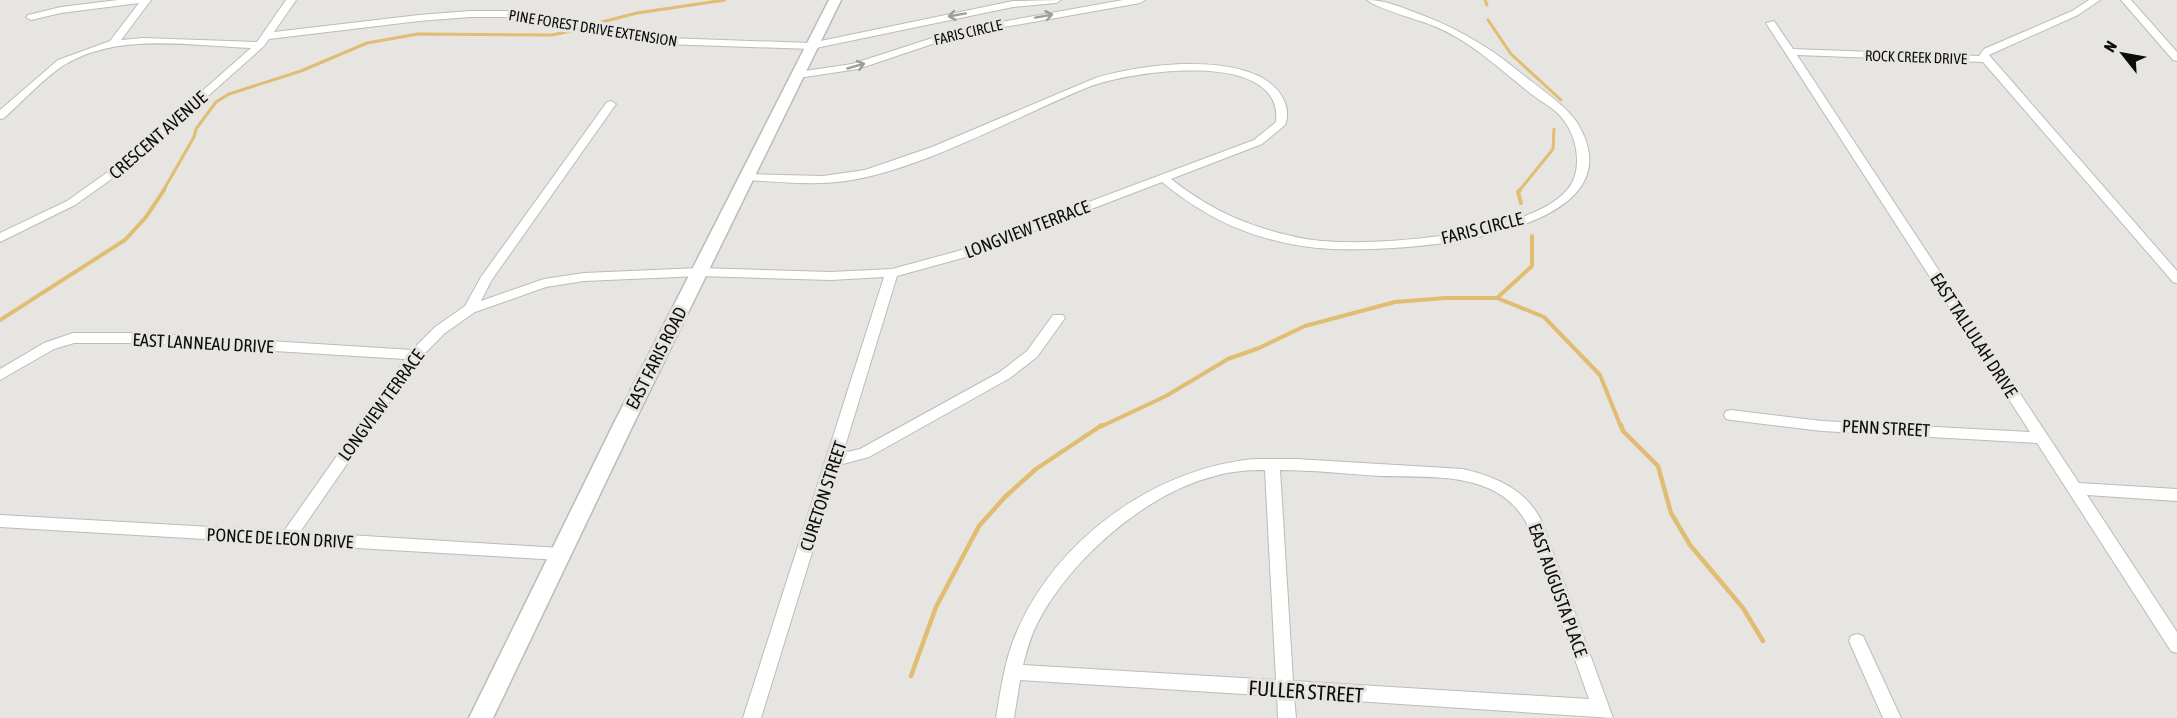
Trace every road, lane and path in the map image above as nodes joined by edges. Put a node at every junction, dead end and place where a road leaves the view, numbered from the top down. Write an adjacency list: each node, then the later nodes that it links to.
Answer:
1 (140, 0): 10 (street)
2 (146, 0): 13 (street)
3 (291, 0): 12 (street, CRESCENT AVENUE)
4 (835, 0): 15 (main road, EAST FARIS ROAD)
5 (1056, 0): 15 (street, FARIS CIRCLE, one-way to 15)
6 (1140, 0): 19 (street, FARIS CIRCLE, one-way to 6)
7 (1372, 0): 23 (street, FARIS CIRCLE)
8 (2095, 0): 18 (street, ROCK CREEK DRIVE)
9 (2126, 0): 17 (street)
10 (31, 17)
11 (1771, 23): 16 (street, EAST TALLULAH DRIVE)
12 (268, 36): 14 (street, CRESCENT AVENUE); 15 (street, PINE FOREST DRIVE EXTENSION)
13 (114, 42): 14 (street); 21 (street)
14 (260, 45): 24 (street, CRESCENT AVENUE)
15 (811, 46): 19 (main road, EAST FARIS ROAD)
16 (1788, 52): 18 (street, ROCK CREEK DRIVE); 33 (street, EAST TALLULAH DRIVE)
17 (2177, 58)
18 (1986, 59): 27 (street)
19 (798, 75): 22 (main road, EAST FARIS ROAD)
20 (611, 104): 28 (street)
21 (0, 116)
22 (746, 177): 23 (street, LONGVIEW TERRACE); 25 (main road, EAST FARIS ROAD)
23 (1162, 178): 26 (street, LONGVIEW TERRACE)
24 (0, 238)
25 (700, 272): 26 (street, LONGVIEW TERRACE); 28 (street, LONGVIEW TERRACE); 40 (main road, EAST FARIS ROAD)
26 (892, 273): 34 (street, CURETON STREET)
27 (2177, 279)
28 (470, 309): 30 (street, LONGVIEW TERRACE)
29 (1058, 318): 34 (street)
30 (415, 355): 31 (street, EAST LANNEAU DRIVE); 39 (street, LONGVIEW TERRACE)
31 (0, 375)
32 (1731, 415): 33 (street, PENN STREET)
33 (2042, 438): 36 (street, EAST TALLULAH DRIVE)
34 (834, 461): 47 (street, CURETON STREET)
35 (1272, 465): 43 (street, EAST AUGUSTA PLACE); 44 (street); 45 (street, EAST AUGUSTA PLACE)
36 (2074, 488): 37 (street); 42 (street, EAST TALLULAH DRIVE)
37 (2177, 495)
38 (0, 521): 39 (street, PONCE DE LEON DRIVE)
39 (288, 538): 40 (street, PONCE DE LEON DRIVE)
40 (560, 554): 46 (main road, EAST FARIS ROAD)
41 (1857, 641): 50 (street)
42 (2177, 646)
43 (1013, 672): 44 (street, FULLER STREET); 48 (street, EAST AUGUSTA PLACE)
44 (1285, 690): 45 (street, FULLER STREET); 49 (street)
45 (1602, 713)
46 (481, 718)
47 (752, 718)
48 (1005, 718)
49 (1287, 718)
50 (1892, 718)

